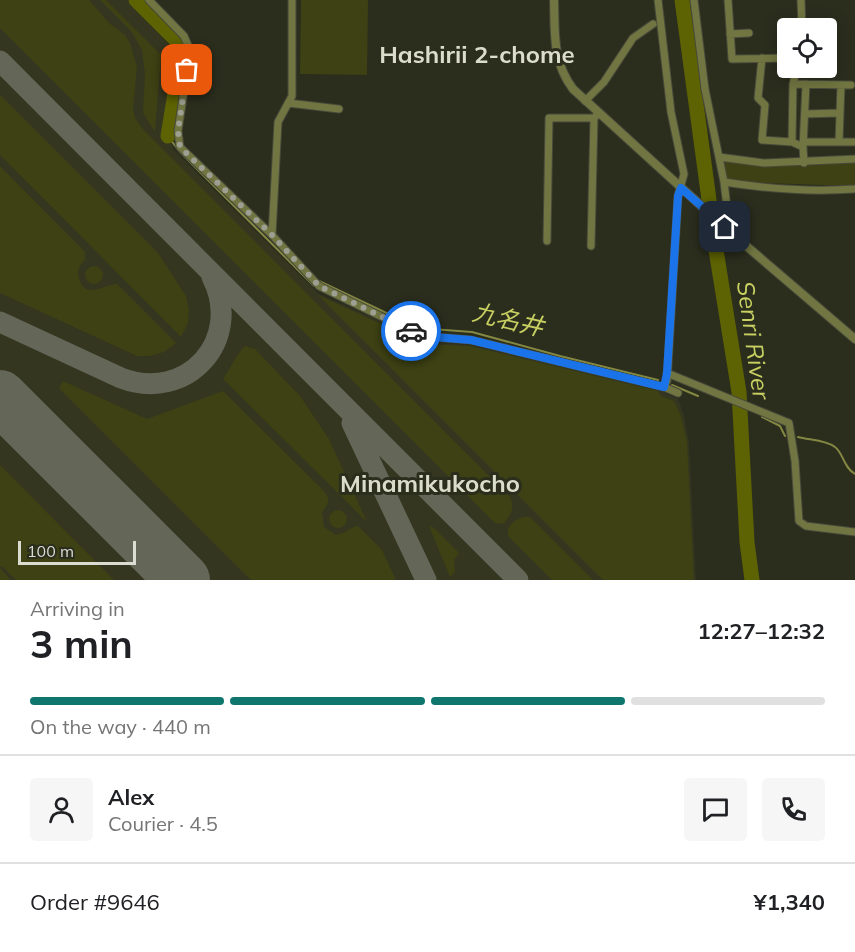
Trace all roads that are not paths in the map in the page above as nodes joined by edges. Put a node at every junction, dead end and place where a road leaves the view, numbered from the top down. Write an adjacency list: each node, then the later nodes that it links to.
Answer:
1 (148, 0): 36 (street)
2 (292, 0): 20 (street)
3 (554, 0): 19 (street)
4 (658, 0): 33 (street)
5 (694, 0): 29 (street)
6 (728, 0): 11 (street)
7 (801, 0): 8 (street)
8 (802, 18)
9 (653, 24): 19 (street)
10 (749, 33): 11 (street)
11 (730, 34): 12 (street)
12 (762, 58): 13 (street); 25 (street)
13 (777, 58)
14 (794, 78): 15 (street)
15 (793, 84): 16 (street); 25 (street)
16 (806, 84): 17 (street); 23 (street)
17 (841, 85): 18 (street); 22 (street)
18 (851, 85)
19 (585, 101): 24 (street)
20 (288, 103): 21 (street); 36 (street)
21 (339, 109)
22 (839, 113): 23 (street); 26 (street)
23 (805, 114): 28 (street)
24 (596, 116): 33 (street); 37 (street); 38 (street)
25 (792, 142): 28 (street)
26 (839, 142): 27 (street); 28 (street)
27 (855, 142)
28 (803, 145): 31 (street)
29 (719, 157): 31 (street); 32 (street)
30 (855, 159): 31 (street)
31 (804, 163)
32 (724, 182): 34 (street); 35 (street)
33 (681, 188): 35 (street); 40 (street)
34 (855, 189)
35 (728, 229): 39 (street)
36 (272, 235): 41 (street)
37 (547, 241)
38 (591, 246)
39 (855, 339)
40 (667, 373): 41 (street); 43 (street)
41 (664, 387): 42 (street)
42 (678, 393)
43 (855, 532)

